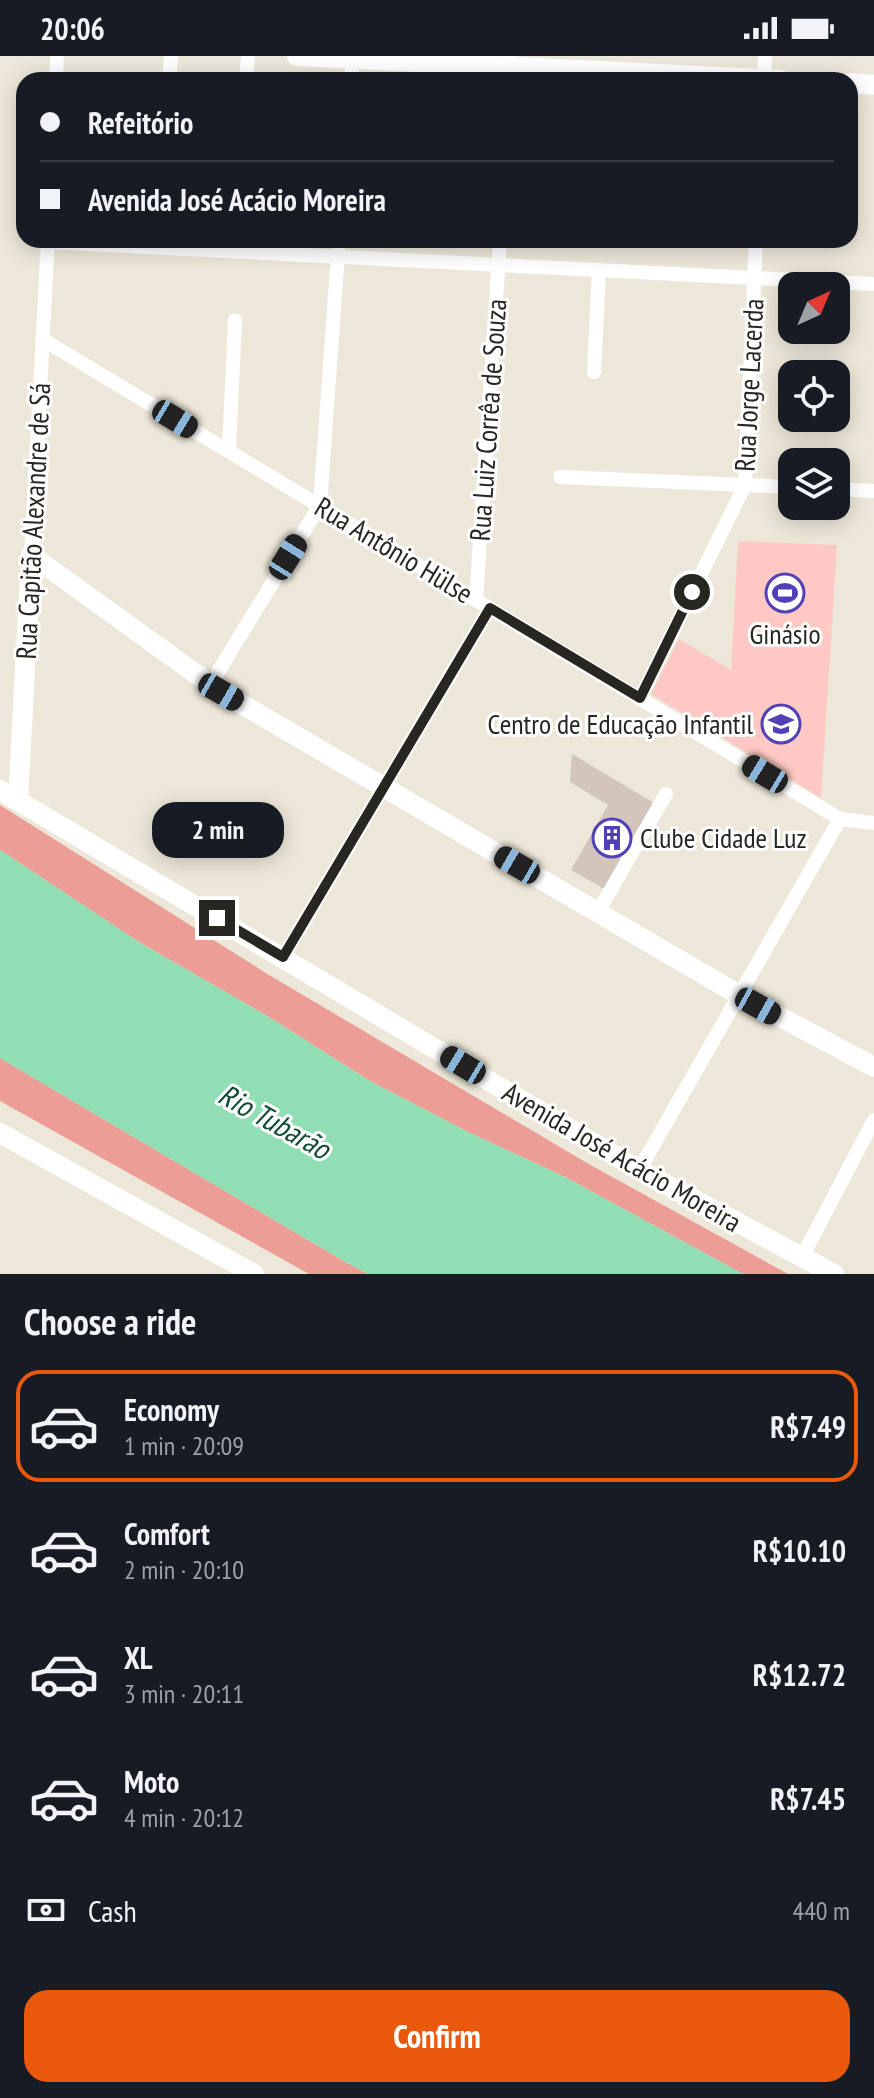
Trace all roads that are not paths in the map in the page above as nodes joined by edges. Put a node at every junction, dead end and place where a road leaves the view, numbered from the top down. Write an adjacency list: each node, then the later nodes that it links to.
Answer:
1 (297, 56): 2 (street)
2 (353, 57): 3 (street)
3 (511, 68): 4 (street)
4 (595, 72)
5 (48, 248): 16 (street, Rua Capitão Alexandre de Sá)
6 (256, 248): 10 (street)
7 (339, 248): 10 (street)
8 (499, 248): 11 (street, Rua Luiz Corrêa de Souza)
9 (756, 248): 13 (street, Rua Jorge Lacerda)
10 (338, 257): 11 (street); 24 (street)
11 (498, 265): 12 (street); 26 (street, Rua Luiz Corrêa de Souza)
12 (599, 270): 13 (street); 17 (street)
13 (754, 278): 14 (street); 20 (street, Rua Jorge Lacerda)
14 (874, 284)
15 (235, 320): 18 (street)
16 (42, 339): 18 (street, Rua Antônio Hülse); 25 (street, Rua Capitão Alexandre de Sá)
17 (594, 372)
18 (229, 450): 24 (street, Rua Antônio Hülse)
19 (560, 477): 20 (street)
20 (745, 485): 21 (street); 29 (street, Rua Jorge Lacerda)
21 (778, 486)
22 (850, 490): 23 (street)
23 (874, 491)
24 (320, 505): 26 (street, Rua Antônio Hülse); 28 (street)
25 (31, 555): 28 (street); 32 (street, Rua Capitão Alexandre de Sá)
26 (476, 600): 27 (street, Rua Antônio Hülse)
27 (490, 608): 29 (street, Rua Antônio Hülse); 30 (street)
28 (210, 685): 30 (street)
29 (640, 698): 33 (street, Rua Antônio Hülse)
30 (384, 788): 35 (street); 36 (street)
31 (666, 794): 35 (street)
32 (9, 796): 36 (street, Avenida José Acácio Moreira)
33 (840, 819): 34 (street, Rua Antônio Hülse); 37 (street)
34 (874, 823)
35 (598, 912): 37 (street)
36 (283, 957): 41 (street, Avenida José Acácio Moreira)
37 (739, 995): 38 (street); 41 (street)
38 (874, 1067)
39 (874, 1120): 42 (street)
40 (0, 1133): 43 (street)
41 (639, 1170): 42 (street, Avenida José Acácio Moreira)
42 (802, 1257): 44 (street, Avenida José Acácio Moreira)
43 (254, 1274)
44 (834, 1274)

